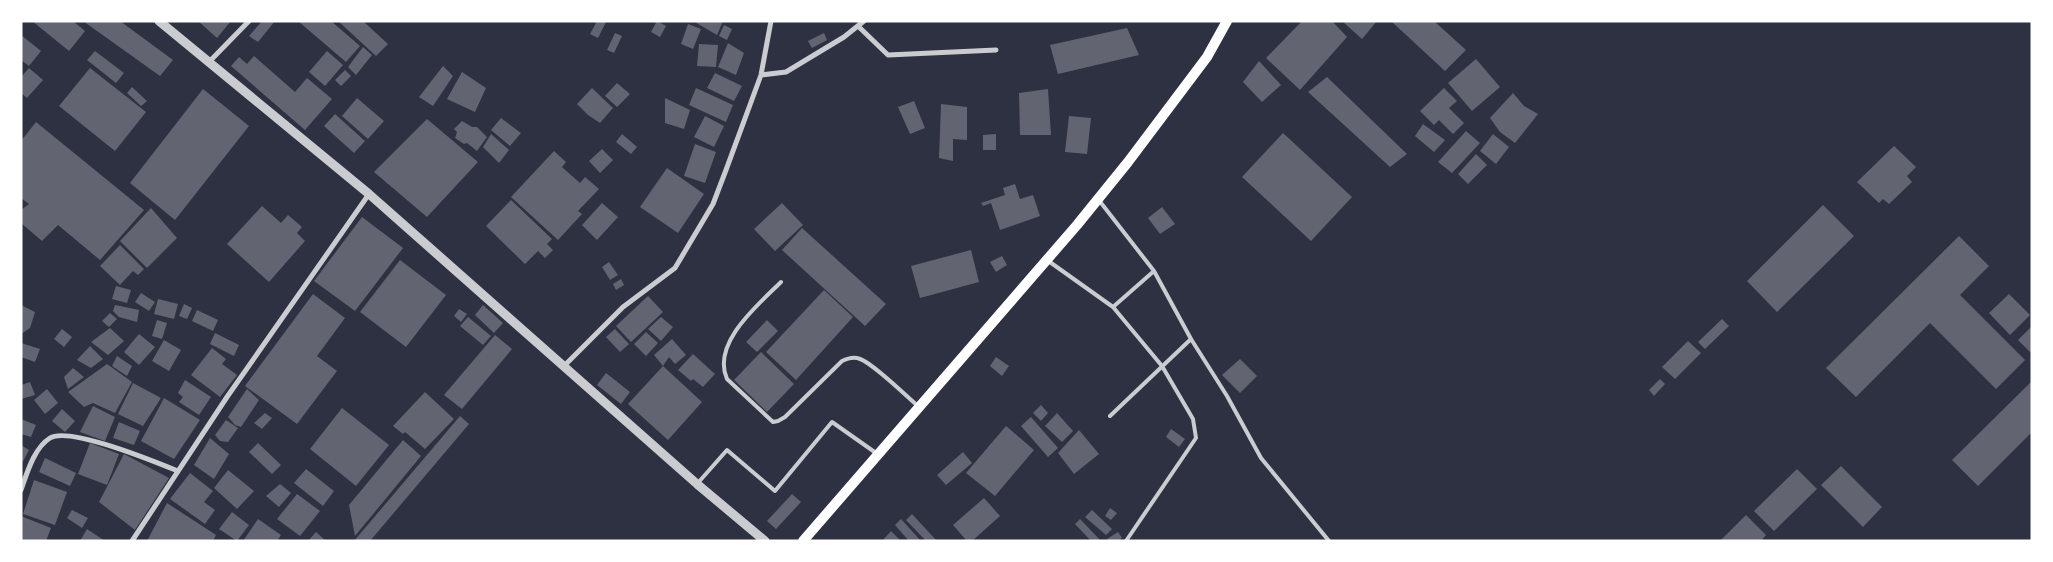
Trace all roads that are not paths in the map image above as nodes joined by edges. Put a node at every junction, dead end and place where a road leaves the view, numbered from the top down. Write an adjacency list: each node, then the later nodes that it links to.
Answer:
1 (159, 21): 8 (street)
2 (249, 21): 8 (street)
3 (771, 21): 9 (street)
4 (864, 21): 6 (street)
5 (1228, 21): 11 (main road)
6 (859, 26): 7 (street); 9 (street)
7 (996, 50)
8 (208, 63): 10 (street)
9 (761, 76): 17 (street)
10 (369, 194): 17 (street); 22 (street)
11 (1098, 199): 12 (main road); 13 (lane)
12 (1047, 260): 15 (lane); 19 (main road)
13 (1154, 270): 15 (lane); 16 (lane)
14 (781, 282): 19 (lane)
15 (1113, 307): 18 (lane)
16 (1191, 340): 18 (lane); 30 (lane)
17 (564, 366): 24 (street)
18 (1162, 366): 20 (lane); 29 (lane)
19 (918, 406): 21 (main road)
20 (1110, 416)
21 (877, 454): 24 (lane); 28 (main road)
22 (178, 471): 23 (street); 26 (street)
23 (22, 482): 25 (street)
24 (697, 484): 27 (street)
25 (21, 490)
26 (132, 541)
27 (765, 541)
28 (803, 541)
29 (1126, 541)
30 (1329, 541)

